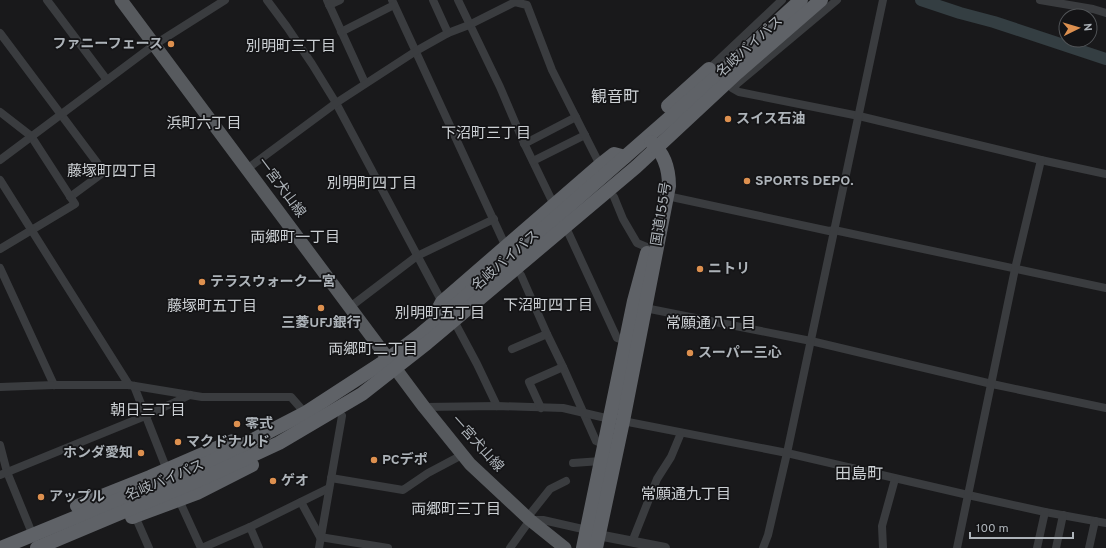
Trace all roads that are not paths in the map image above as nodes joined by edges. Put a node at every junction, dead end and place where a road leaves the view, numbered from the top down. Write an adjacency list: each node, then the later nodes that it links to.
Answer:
1 (47, 0): 24 (street)
2 (121, 0): 21 (main road, 一宮犬山線)
3 (225, 0): 21 (street)
4 (267, 0): 27 (street)
5 (340, 0): 14 (street)
6 (433, 0): 20 (street)
7 (458, 0): 17 (street)
8 (782, 0): 23 (street)
9 (801, 0): 23 (highway, 名岐バイパス)
10 (821, 0): 26 (highway, 名岐バイパス)
11 (837, 0): 26 (street)
12 (883, 0): 30 (street)
13 (1040, 0): 16 (street)
14 (328, 2): 18 (street)
15 (393, 3): 18 (street); 22 (street)
16 (1106, 13)
17 (469, 25): 20 (street); 31 (street); 35 (street)
18 (341, 32): 25 (street)
19 (0, 33): 29 (street)
20 (448, 33): 22 (street)
21 (154, 45): 24 (street); 43 (main road, 一宮犬山線)
22 (416, 51): 25 (street); 50 (street)
23 (716, 70): 34 (highway, 名岐バイパス)
24 (107, 80): 29 (street)
25 (365, 83): 27 (street)
26 (726, 89): 30 (street); 36 (highway, 名岐バイパス)
27 (336, 103): 43 (street); 57 (street)
28 (0, 112): 33 (street)
29 (61, 114): 33 (street); 47 (street)
30 (859, 116): 39 (street); 51 (street)
31 (576, 117): 32 (street); 35 (street)
32 (585, 135): 40 (street); 41 (street)
33 (31, 136): 38 (street); 47 (street)
34 (646, 138): 36 (highway, 国道155号); 37 (highway, 名岐バイパス)
35 (524, 144): 40 (street)
36 (655, 149): 42 (highway, 名岐バイパス); 46 (highway, 国道155号); 55 (highway, 国道155号)
37 (625, 157): 41 (highway); 66 (highway, 名岐バイパス)
38 (0, 160)
39 (1041, 160): 44 (street); 59 (street)
40 (533, 161): 49 (street)
41 (600, 165): 49 (highway)
42 (636, 167): 48 (highway); 65 (highway, 名岐バイパス)
43 (247, 169): 63 (main road, 一宮犬山線)
44 (1106, 174)
45 (0, 180): 52 (street)
46 (667, 196): 51 (street); 64 (highway, 国道155号)
47 (70, 197): 52 (street)
48 (614, 197): 53 (highway); 55 (street)
49 (554, 205): 54 (highway)
50 (494, 219): 54 (street); 57 (street)
51 (834, 230): 59 (street); 69 (street)
52 (32, 231): 56 (street); 75 (street)
53 (568, 232): 60 (highway); 68 (street)
54 (506, 247): 62 (highway)
55 (649, 248): 68 (highway, 国道155号)
56 (0, 249)
57 (417, 256): 62 (street); 63 (street)
58 (0, 268): 74 (street)
59 (1015, 269): 61 (street); 73 (street)
60 (522, 275): 65 (highway); 67 (street)
61 (1106, 288)
62 (442, 302): 66 (highway)
63 (350, 307): 71 (main road, 一宮犬山線)
64 (645, 308): 69 (street); 87 (highway, 国道155号)
65 (457, 318): 71 (highway, 名岐バイパス); 79 (street)
66 (436, 321): 71 (highway, 名岐バイパス)
67 (547, 334): 70 (street); 72 (street)
68 (626, 341): 87 (highway, 国道155号)
69 (812, 341): 73 (street); 92 (street)
70 (512, 349)
71 (392, 364): 77 (highway, 名岐バイパス); 80 (main road, 一宮犬山線); 84 (highway, 名岐バイパス)
72 (563, 367): 81 (street); 83 (street)
73 (992, 384): 82 (street); 106 (street)
74 (54, 385): 75 (street); 76 (street)
75 (131, 386): 78 (street); 85 (street)
76 (0, 387)
77 (362, 394): 86 (highway); 99 (highway, 名岐バイパス)
78 (191, 395): 84 (street); 85 (street)
79 (497, 406): 80 (street); 81 (street)
80 (424, 407): 93 (main road, 一宮犬山線)
81 (541, 408): 83 (street)
82 (1106, 408)
83 (582, 412): 87 (street); 91 (street)
84 (305, 413): 88 (highway, 名岐バイパス)
85 (145, 416): 96 (street); 97 (street)
86 (342, 416): 100 (street); 105 (highway)
87 (616, 420): 89 (street); 91 (highway, 国道155号); 119 (highway, 国道155号)
88 (272, 430): 96 (highway); 104 (highway, 名岐バイパス)
89 (681, 433): 92 (street); 120 (street)
90 (0, 445): 97 (street)
91 (604, 445): 94 (highway, 国道155号)
92 (787, 453): 101 (street); 132 (street)
93 (462, 455): 100 (street); 113 (main road, 一宮犬山線)
94 (601, 461): 95 (street); 119 (highway, 国道155号)
95 (573, 463)
96 (166, 470): 98 (highway)
97 (4, 473): 121 (street)
98 (150, 477): 104 (highway); 116 (highway)
99 (206, 477): 105 (highway); 112 (highway, 名岐バイパス)
100 (331, 478): 103 (street)
101 (896, 479): 106 (street); 133 (street)
102 (566, 481): 113 (street)
103 (329, 488): 108 (street); 118 (street)
104 (138, 493): 116 (highway, 名岐バイパス)
105 (197, 493): 107 (highway)
106 (968, 495): 109 (street); 134 (street)
107 (179, 500): 111 (highway); 124 (street)
108 (301, 502): 117 (street); 118 (street)
109 (1045, 512): 110 (street); 135 (street)
110 (1063, 515): 114 (street); 136 (street)
111 (135, 516): 112 (highway); 123 (street)
112 (108, 517): 121 (highway, 名岐バイパス)
113 (528, 519): 119 (street); 128 (street); 129 (main road, 一宮犬山線)
114 (1095, 520): 115 (street); 137 (street)
115 (1106, 523)
116 (54, 526): 121 (highway, 名岐バイパス)
117 (250, 527): 124 (street); 125 (street)
118 (320, 536): 126 (street); 127 (street)
119 (593, 538): 120 (street); 130 (highway, 国道155号)
120 (632, 542): 131 (street)
121 (36, 545): 122 (highway, 名岐バイパス)
122 (1, 548)
123 (149, 548)
124 (201, 548)
125 (259, 548)
126 (319, 548)
127 (388, 548)
128 (510, 548)
129 (565, 548)
130 (583, 548)
131 (665, 548)
132 (763, 548)
133 (883, 548)
134 (957, 548)
135 (1037, 548)
136 (1056, 548)
137 (1089, 548)

